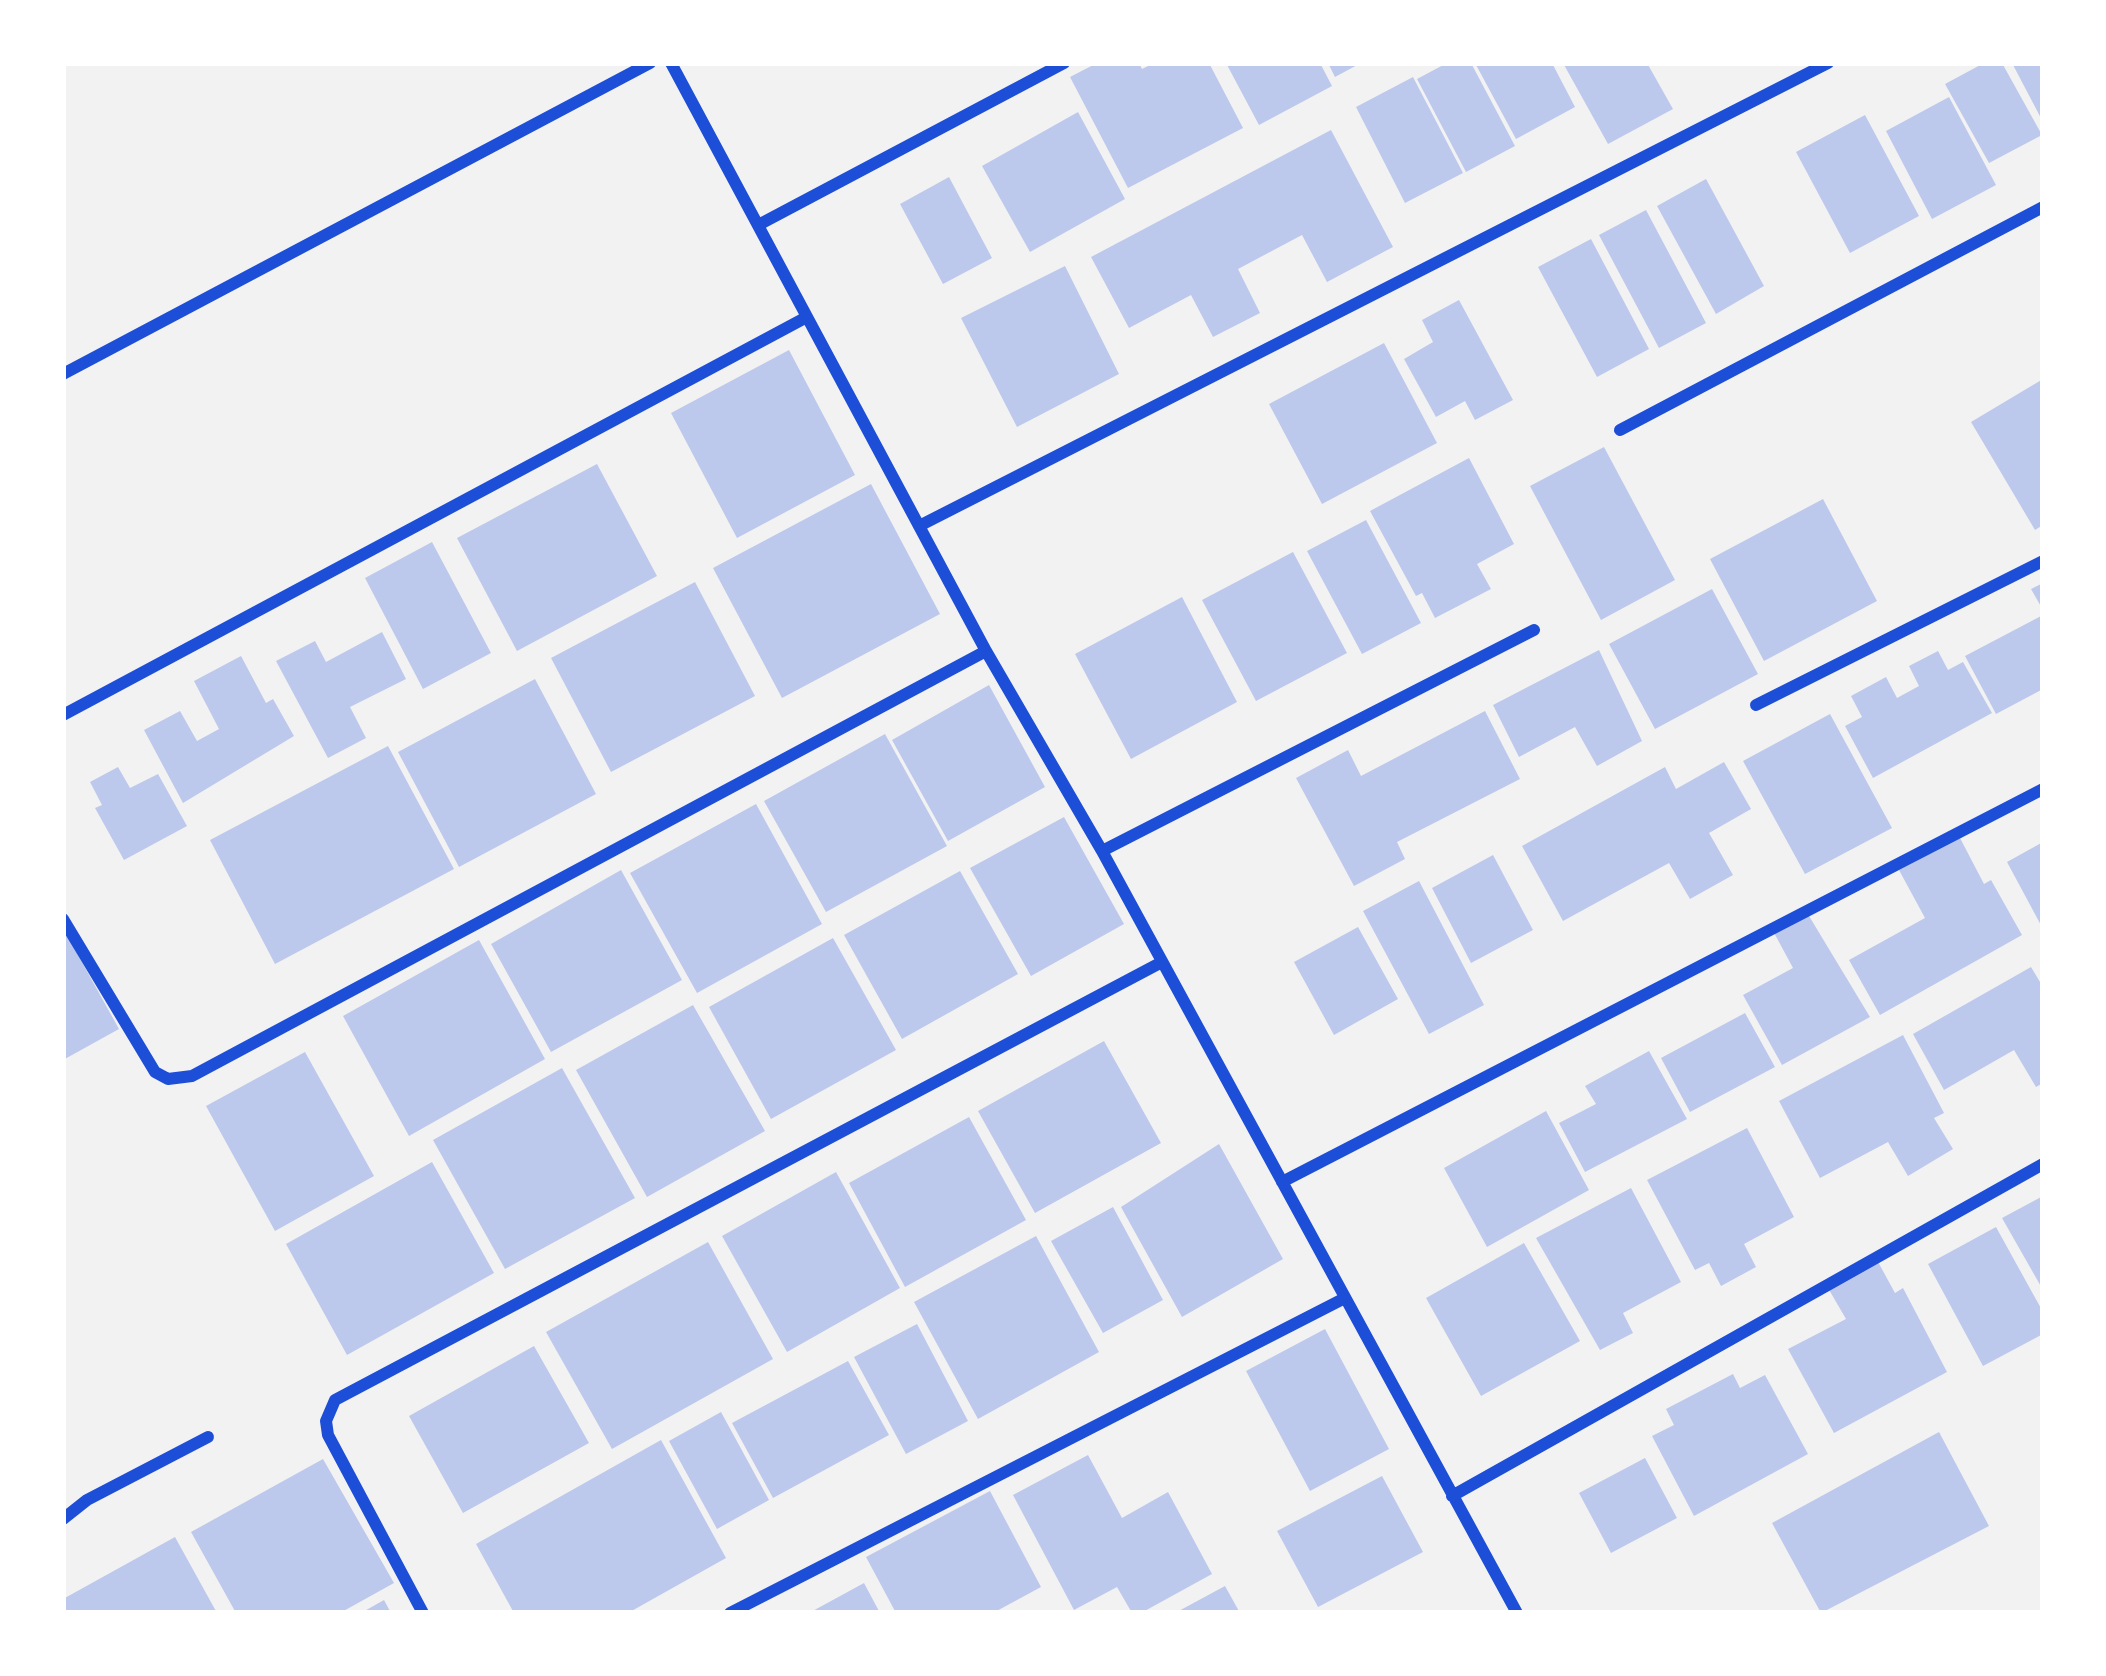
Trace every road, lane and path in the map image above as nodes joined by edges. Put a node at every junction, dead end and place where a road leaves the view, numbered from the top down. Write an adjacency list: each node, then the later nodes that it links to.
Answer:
1 (650, 63): 9 (street)
2 (671, 63): 7 (street)
3 (1064, 63): 7 (street)
4 (1828, 63): 5 (street)
5 (1802, 69): 11 (street)
6 (2043, 207): 10 (street)
7 (762, 224): 8 (street)
8 (806, 318): 11 (street); 16 (street)
9 (63, 374)
10 (1620, 430)
11 (919, 526): 14 (street)
12 (2043, 561): 15 (street)
13 (1534, 630): 18 (street)
14 (986, 651): 18 (street); 19 (street)
15 (1756, 705)
16 (63, 715)
17 (2043, 790): 22 (street)
18 (1102, 851): 20 (street)
19 (63, 919)
20 (1162, 962): 22 (street); 28 (street)
21 (2043, 1164): 25 (street)
22 (1282, 1182): 23 (street)
23 (1345, 1298): 25 (street); 29 (street)
24 (208, 1437): 26 (street)
25 (1452, 1496): 27 (street)
26 (63, 1519)
27 (1510, 1611)
28 (423, 1613)
29 (730, 1613)

